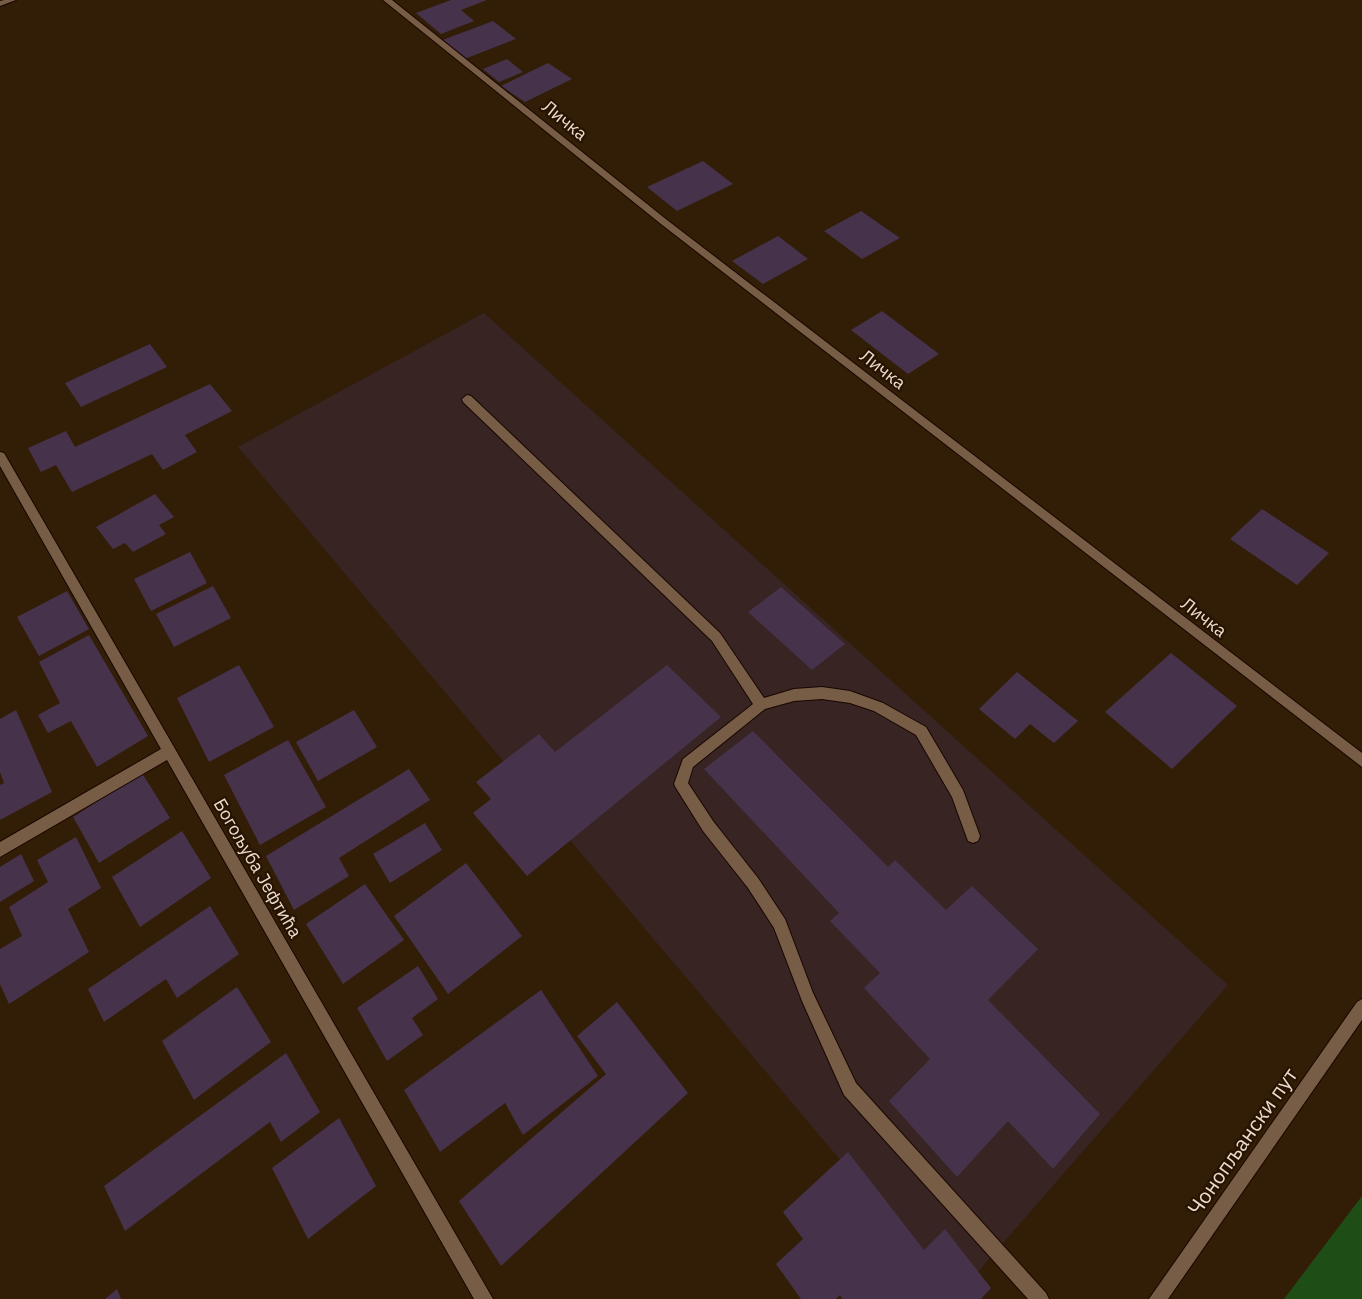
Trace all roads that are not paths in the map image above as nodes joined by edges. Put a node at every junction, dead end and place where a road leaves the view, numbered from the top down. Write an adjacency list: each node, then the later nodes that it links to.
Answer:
1 (12, 0): 3 (street)
2 (387, 0): 8 (street, Личка)
3 (0, 4)
4 (467, 399): 6 (street)
5 (0, 456): 7 (street, Богољуба Јефтића)
6 (761, 705): 9 (street); 13 (street)
7 (170, 751): 10 (street); 12 (street, Богољуба Јефтића)
8 (1362, 761)
9 (972, 836)
10 (0, 850)
11 (1362, 1007): 14 (street, Чонопљански пут)
12 (484, 1299)
13 (1040, 1299)
14 (1158, 1299)

